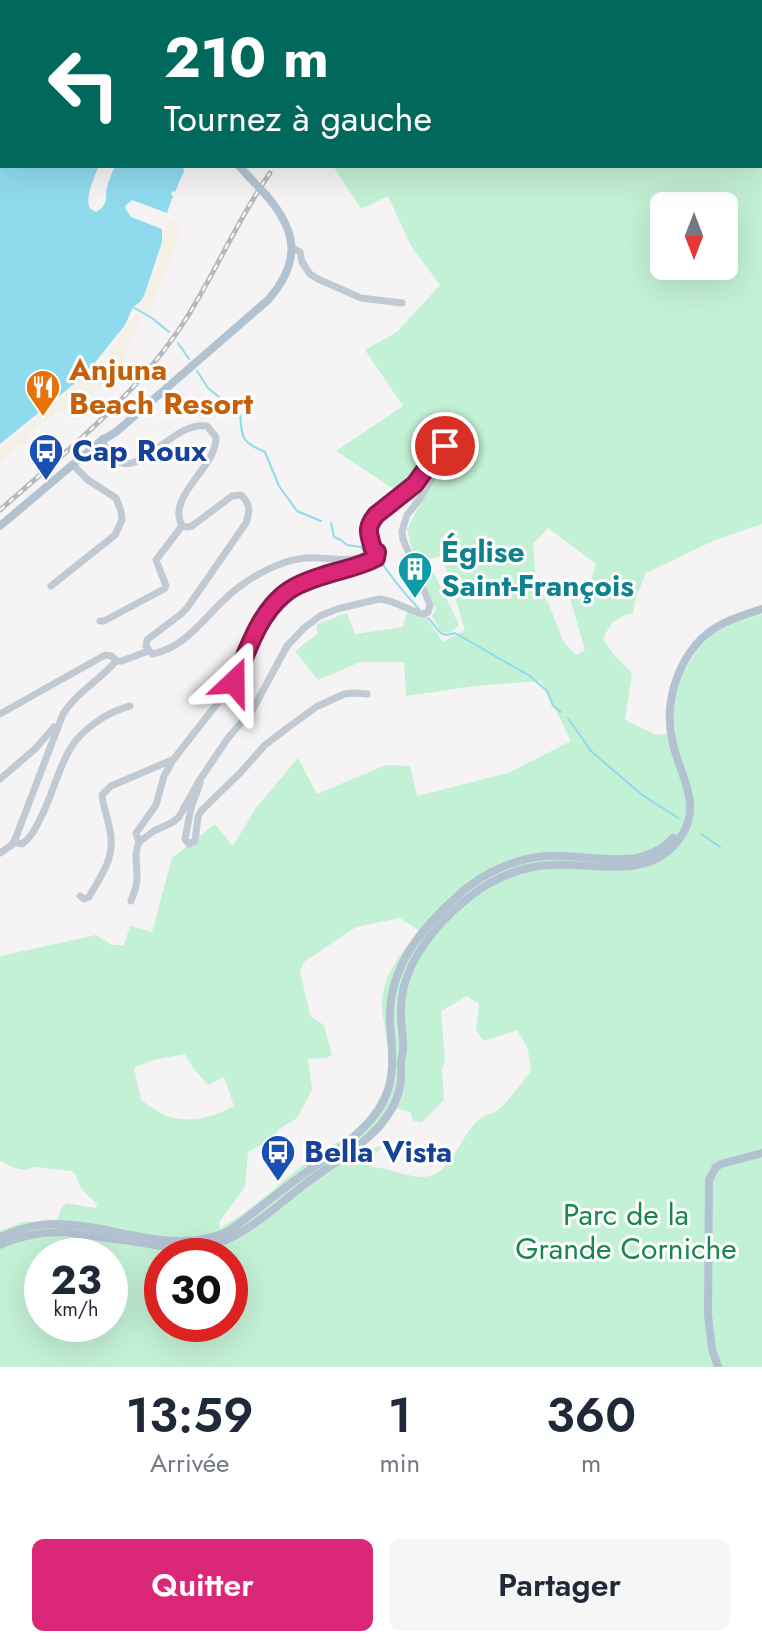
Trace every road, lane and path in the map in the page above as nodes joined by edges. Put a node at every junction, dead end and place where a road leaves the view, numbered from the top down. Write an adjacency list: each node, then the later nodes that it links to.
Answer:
1 (241, 168): 2 (main road, bridge)
2 (293, 248): 3 (street); 4 (main road)
3 (402, 303)
4 (101, 441): 5 (main road); 7 (street)
5 (73, 465): 6 (main road); 9 (street)
6 (0, 526)
7 (182, 526): 11 (street); 12 (street)
8 (373, 549): 12 (street); 18 (street); 20 (street)
9 (51, 586)
10 (762, 609): 21 (main road)
11 (100, 621)
12 (148, 651): 13 (street)
13 (116, 661): 16 (street); 17 (street)
14 (367, 694): 20 (street)
15 (130, 706): 23 (street)
16 (0, 714)
17 (57, 727): 19 (street); 23 (street)
18 (173, 760): 22 (street); 25 (street)
19 (0, 779)
20 (199, 781): 22 (street)
21 (689, 810): 27 (main road); 28 (main road)
22 (139, 842): 26 (street)
23 (13, 843): 24 (street)
24 (0, 853)
25 (80, 896)
26 (131, 901)
27 (423, 945): 28 (main road); 29 (main road)
28 (390, 1021): 29 (main road); 31 (main road)
29 (401, 1057): 32 (main road)
30 (762, 1153): 33 (main road)
31 (0, 1237)
32 (0, 1245)
33 (718, 1367)

